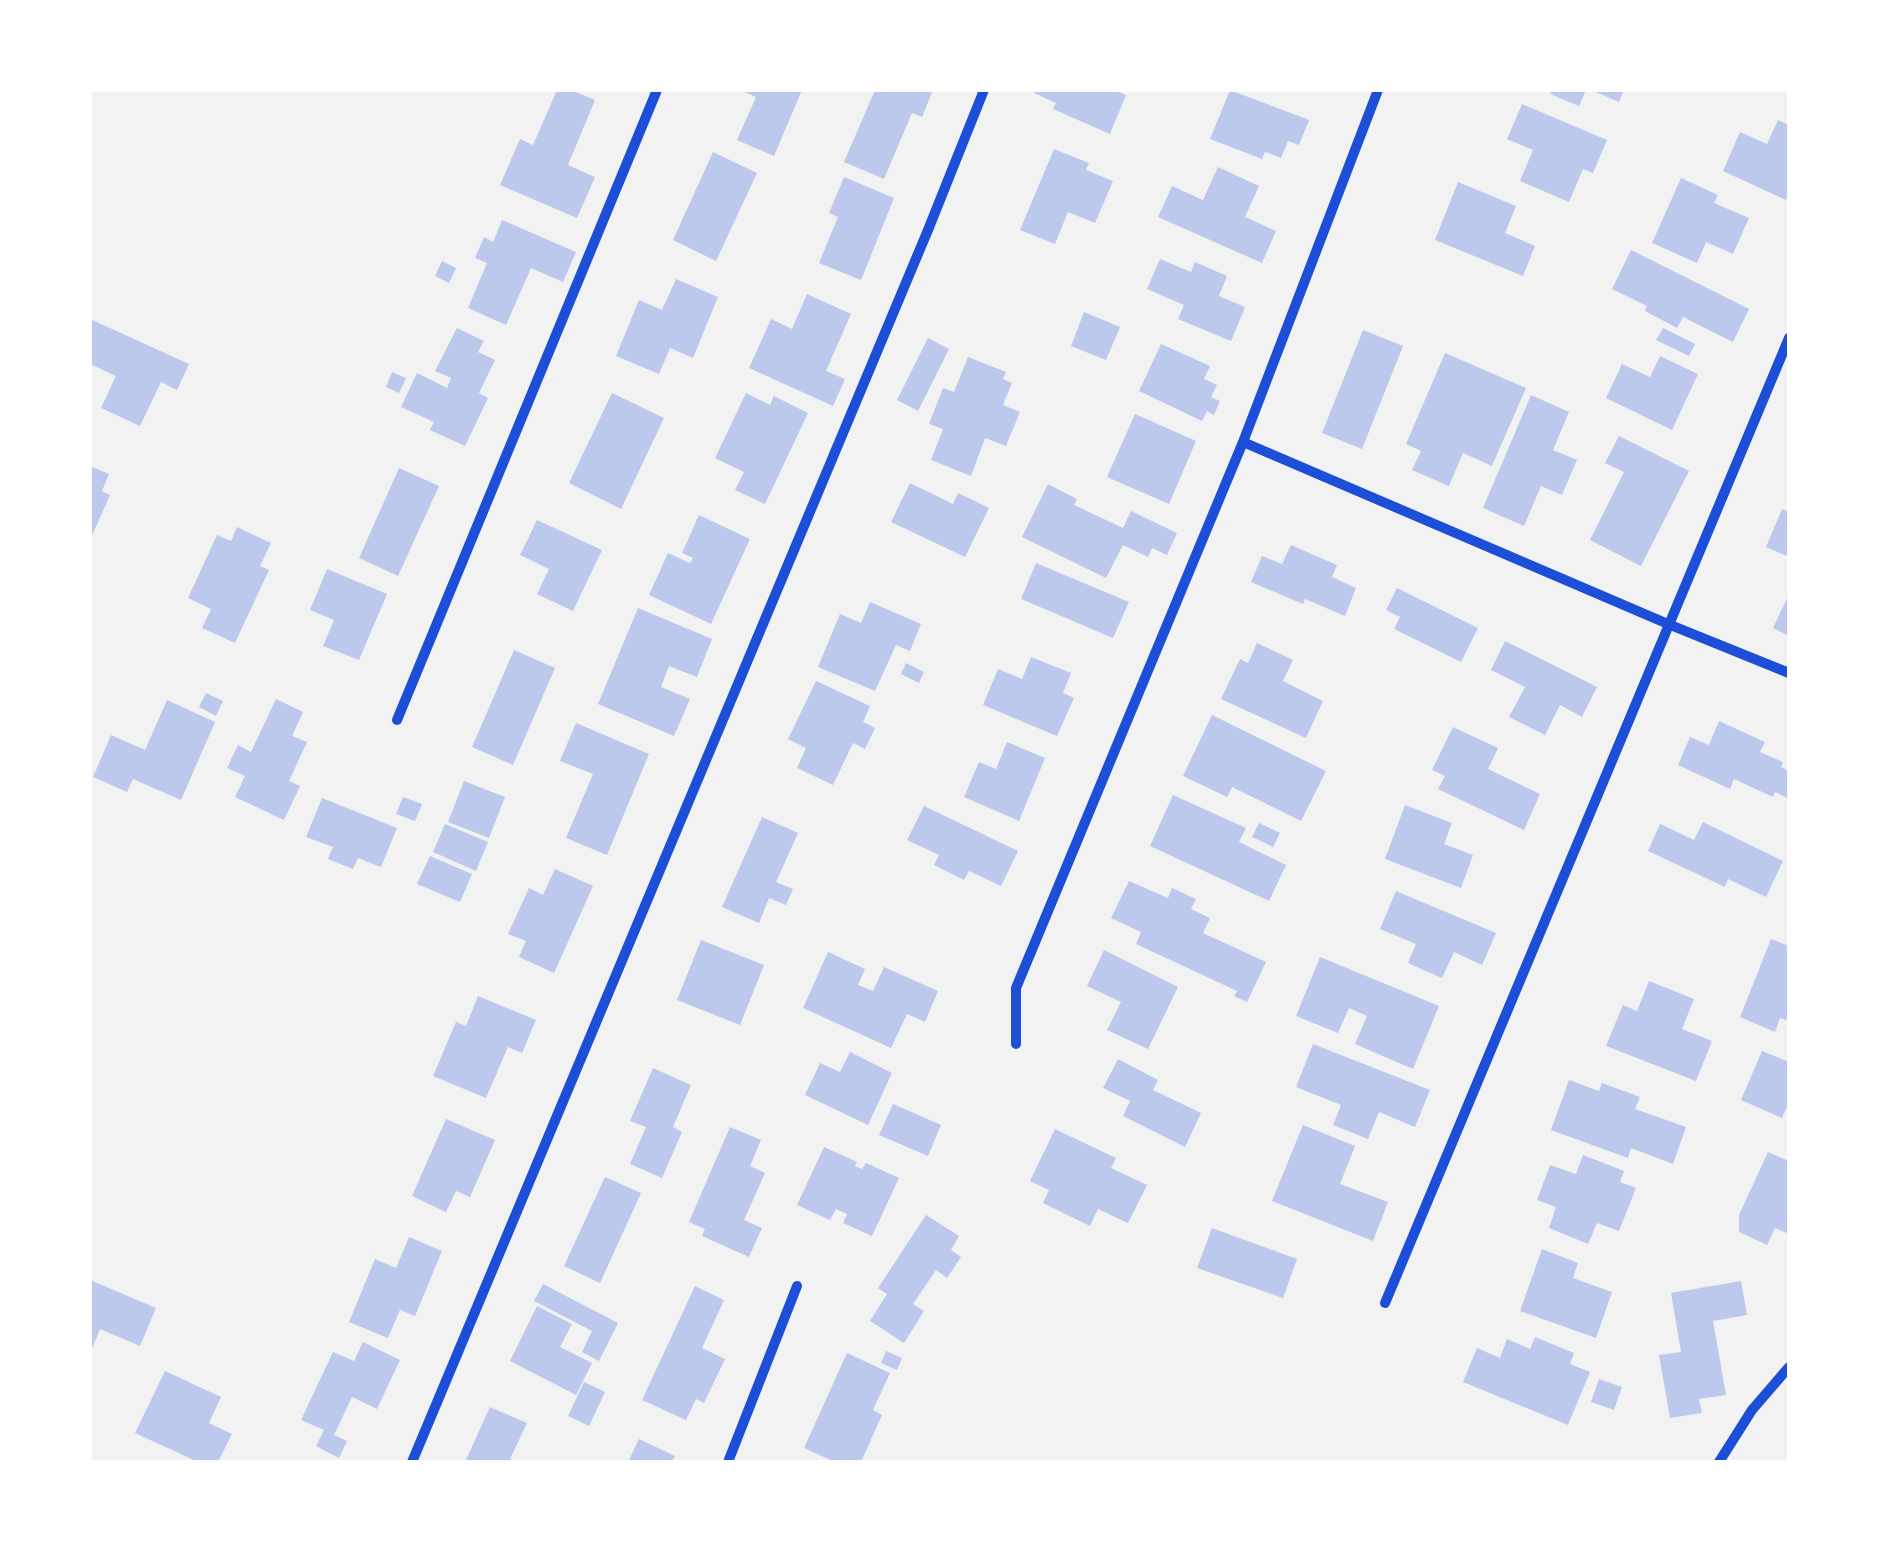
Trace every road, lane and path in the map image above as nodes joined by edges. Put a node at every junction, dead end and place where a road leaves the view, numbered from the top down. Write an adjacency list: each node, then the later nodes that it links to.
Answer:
1 (657, 90): 8 (street)
2 (984, 90): 13 (street)
3 (1378, 90): 5 (street)
4 (1789, 338): 6 (street)
5 (1243, 442): 6 (street); 9 (street)
6 (1668, 624): 7 (street); 11 (street)
7 (1789, 672)
8 (397, 720)
9 (1016, 1044)
10 (797, 1286): 14 (street)
11 (1385, 1302)
12 (1789, 1367): 15 (street)
13 (412, 1462)
14 (728, 1462)
15 (1719, 1462)

